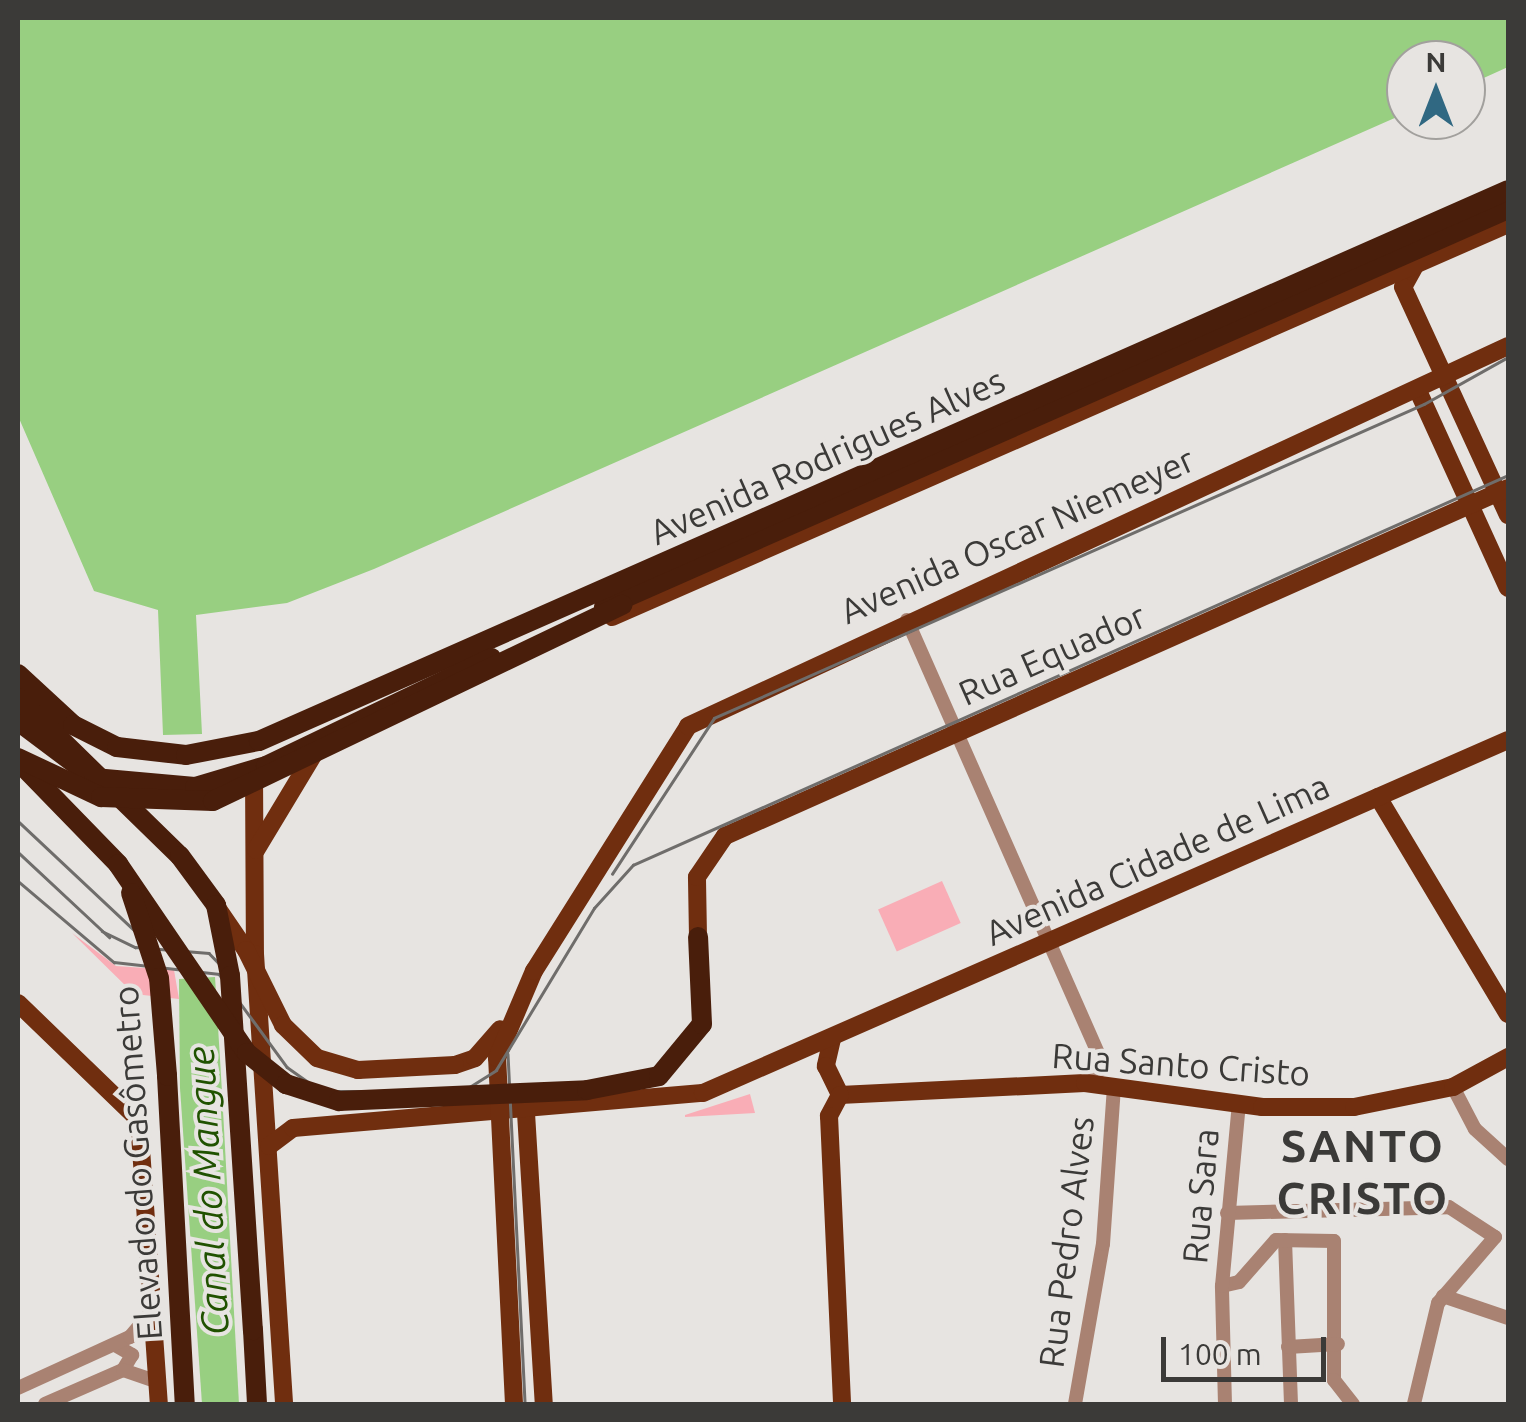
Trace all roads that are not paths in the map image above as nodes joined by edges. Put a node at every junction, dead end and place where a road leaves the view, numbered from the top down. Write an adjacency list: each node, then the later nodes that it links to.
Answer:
1 (1508, 190): 17 (highway, Avenida Rodrigues Alves)
2 (1508, 209): 11 (highway, Avenida Rodrigues Alves)
3 (1508, 224): 4 (main road, Avenida Rodrigues Alves)
4 (1416, 264): 6 (main road); 20 (main road, Avenida Rodrigues Alves)
5 (1508, 346): 6 (main road, Avenida Oscar Niemeyer)
6 (1447, 379): 7 (main road, Avenida Oscar Niemeyer); 8 (main road)
7 (1419, 393): 9 (main road); 13 (main road, Avenida Oscar Niemeyer)
8 (1503, 490): 9 (main road, Rua Equador); 10 (main road)
9 (1471, 504): 12 (main road); 19 (main road, Rua Equador)
10 (1508, 516)
11 (700, 565): 22 (highway, Avenida Rodrigues Alves); 23 (highway, bridge)
12 (1508, 588)
13 (907, 620): 19 (street); 33 (main road, Avenida Oscar Niemeyer)
14 (18, 666): 17 (highway)
15 (18, 674): 17 (highway)
16 (18, 698): 28 (highway, bridge)
17 (40, 698)
18 (18, 721): 24 (highway, Avenida Rodrigues Alves)
19 (956, 732): 29 (main road, Rua Equador); 30 (street)
20 (322, 740): 22 (main road, Avenida Rodrigues Alves); 26 (main road)
21 (1508, 740): 25 (main road, Avenida Cidade de Lima)
22 (286, 756): 24 (highway, Avenida Rodrigues Alves)
23 (18, 760): 27 (highway, Elevado do Gasômetro)
24 (254, 771): 26 (main road)
25 (1378, 797): 30 (main road, Avenida Cidade de Lima); 32 (main road)
26 (256, 850): 43 (main road)
27 (118, 864): 29 (highway, Elevado do Gasômetro, bridge); 59 (highway, Elevado do Gasômetro, bridge)
28 (216, 905): 33 (main road, bridge); 60 (highway, bridge)
29 (698, 937)
30 (1049, 944): 34 (main road, Avenida Cidade de Lima); 36 (street)
31 (18, 1003): 49 (main road)
32 (1508, 1014)
33 (506, 1020): 42 (main road)
34 (832, 1038): 39 (main road); 41 (main road, Avenida Cidade de Lima)
35 (1508, 1057): 38 (main road, Rua Santo Cristo)
36 (1085, 1082): 37 (main road, Rua Santo Cristo); 39 (main road, Rua Santo Cristo)
37 (1114, 1086): 40 (main road, Rua Santo Cristo); 65 (street, Rua Pedro Alves)
38 (1453, 1088): 40 (main road, Rua Santo Cristo); 44 (street)
39 (840, 1095): 64 (main road)
40 (1240, 1104): 45 (street, Rua Sara)
41 (526, 1113): 42 (main road, Avenida Cidade de Lima); 63 (main road)
42 (498, 1115): 43 (main road, Avenida Cidade de Lima); 62 (main road)
43 (270, 1146): 61 (main road)
44 (1508, 1159)
45 (1227, 1213): 47 (street, Rua Sara); 48 (street)
46 (1286, 1240): 47 (street, Rua Sara); 51 (street); 53 (street)
47 (1222, 1286): 66 (street)
48 (1443, 1296): 50 (street); 69 (street)
49 (152, 1310): 52 (street); 55 (main road)
50 (1508, 1318)
51 (1338, 1344): 53 (street); 68 (street)
52 (115, 1345): 54 (street); 56 (street)
53 (1288, 1347): 67 (street)
54 (123, 1370): 55 (street); 57 (street)
55 (157, 1382): 58 (main road)
56 (18, 1388)
57 (45, 1404)
58 (159, 1404)
59 (185, 1404)
60 (258, 1404)
61 (284, 1404)
62 (514, 1404)
63 (544, 1404)
64 (842, 1404)
65 (1075, 1404)
66 (1225, 1404)
67 (1291, 1404)
68 (1353, 1404)
69 (1414, 1404)

